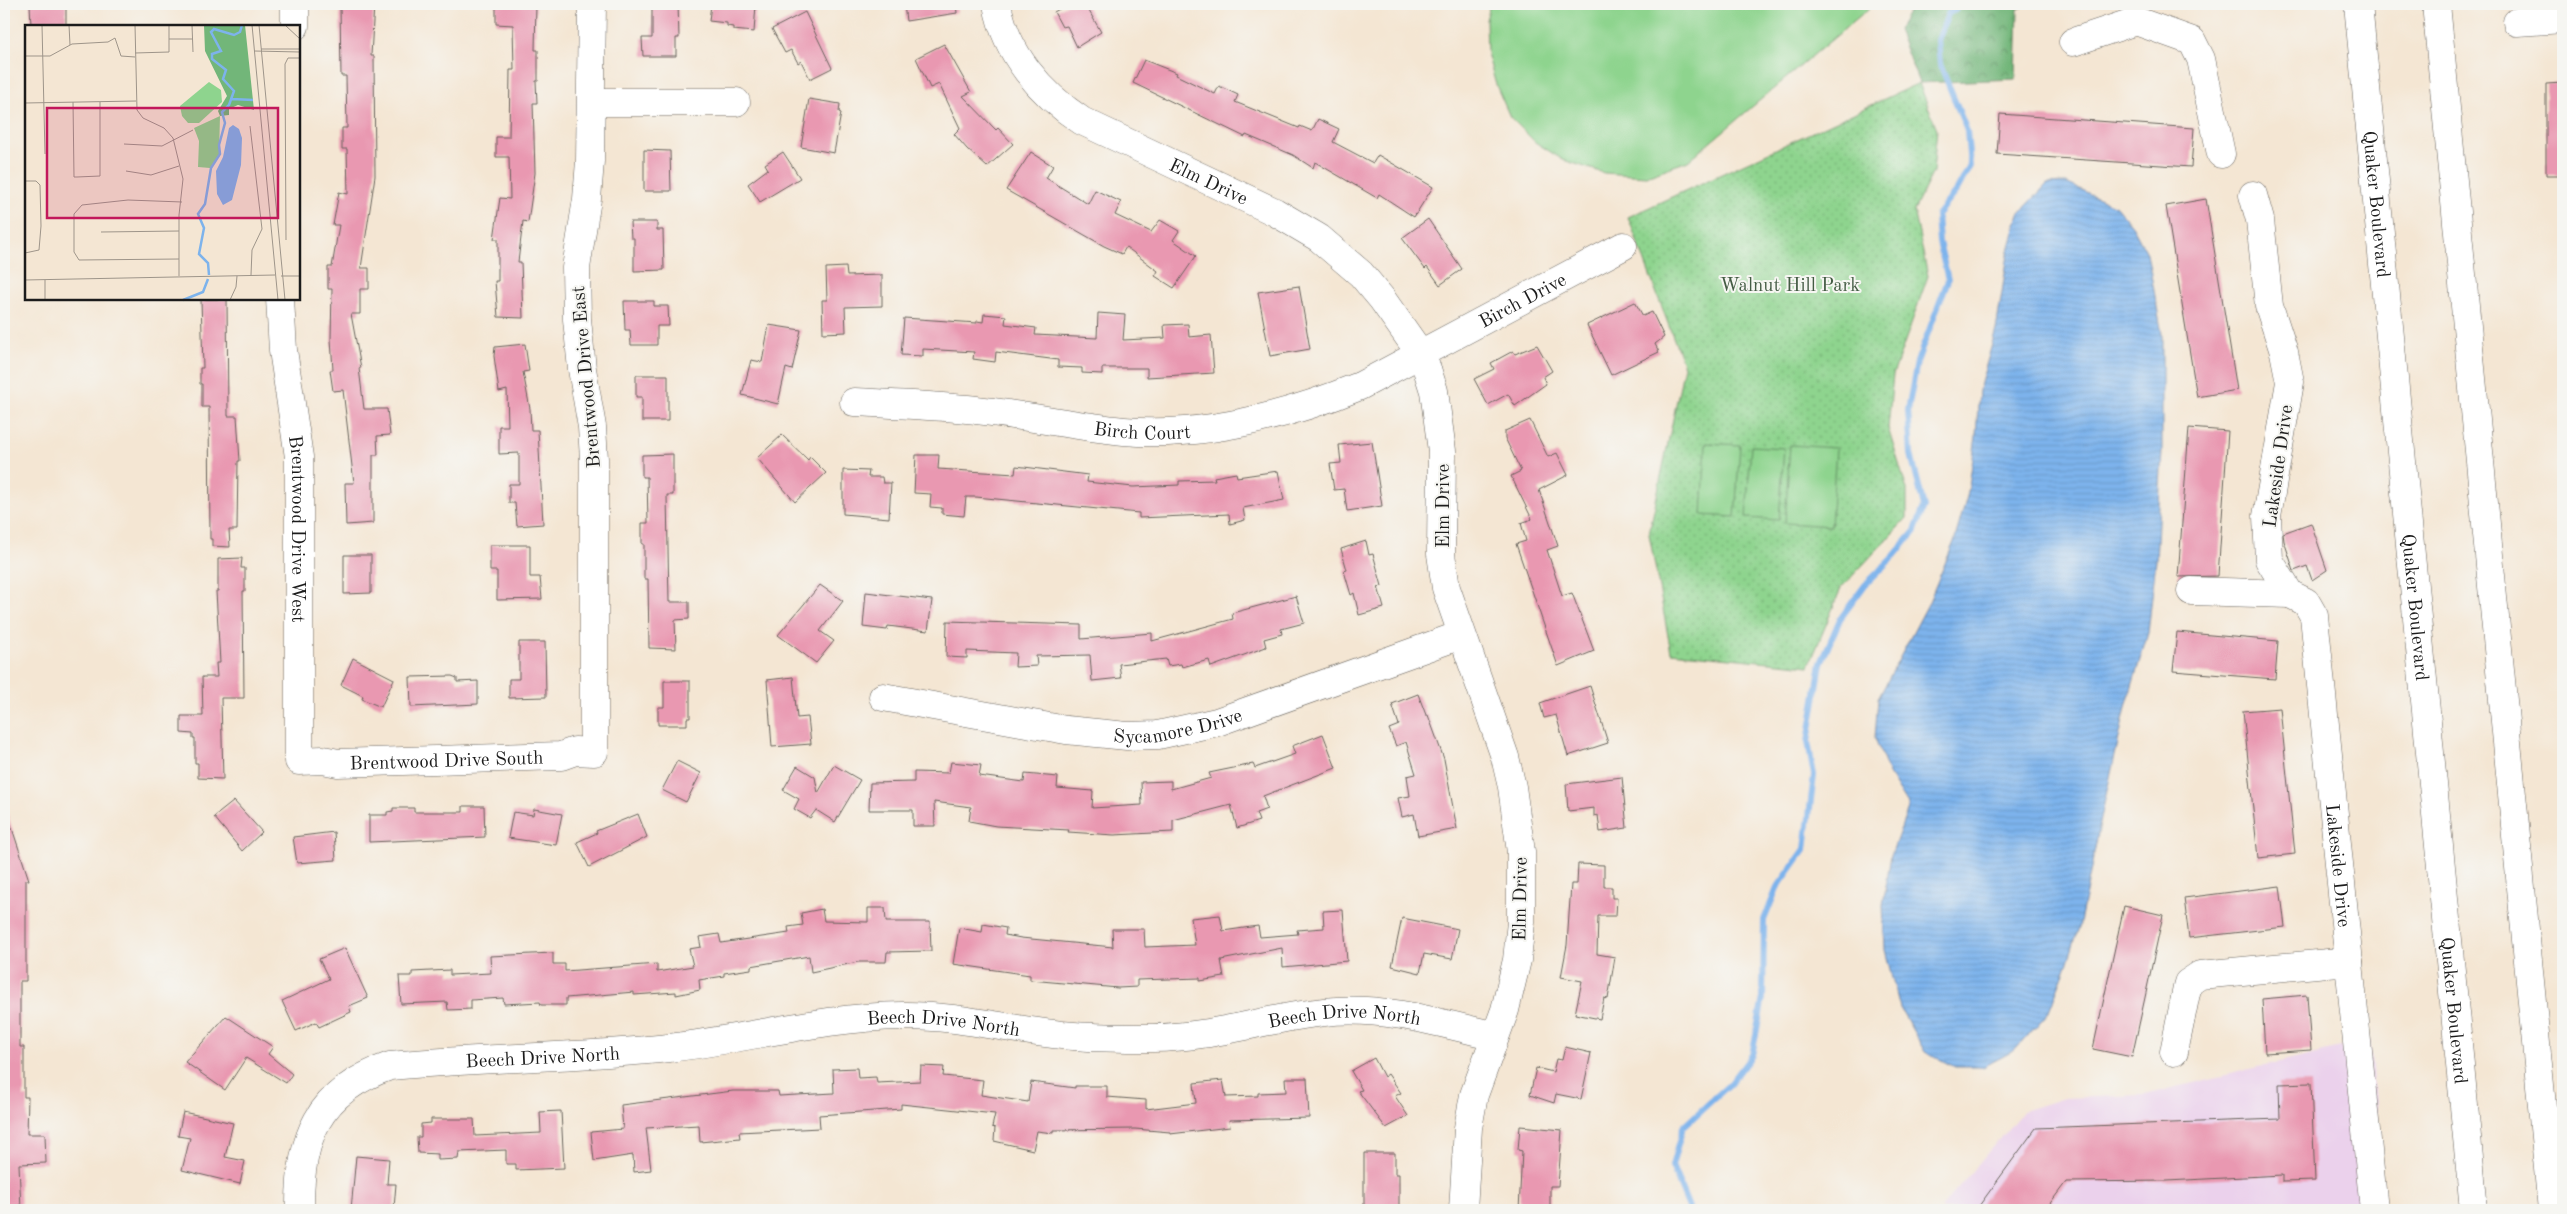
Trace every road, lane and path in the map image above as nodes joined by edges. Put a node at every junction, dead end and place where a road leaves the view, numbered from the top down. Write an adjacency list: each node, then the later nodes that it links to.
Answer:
1 (295, 4): 8 (street)
2 (592, 4): 10 (street, Brentwood Drive East)
3 (996, 4): 16 (street, Elm Drive)
4 (2358, 4): 30 (street, Quaker Boulevard)
5 (2436, 4): 31 (street)
6 (2563, 19): 7 (street)
7 (2517, 22)
8 (295, 25)
9 (2073, 42): 12 (street)
10 (592, 102): 11 (street); 22 (street, Brentwood Drive East)
11 (736, 102)
12 (2221, 154)
13 (2253, 195): 19 (street, Lakeside Drive)
14 (1624, 246): 16 (street, Birch Drive)
15 (280, 300): 23 (street, Brentwood Drive West)
16 (1419, 354): 17 (street, Birch Court); 20 (street, Elm Drive)
17 (854, 402)
18 (2191, 591): 19 (street)
19 (2290, 594): 24 (street, Lakeside Drive)
20 (1461, 635): 21 (street, Sycamore Drive); 25 (street, Elm Drive)
21 (883, 697)
22 (594, 752): 23 (street, Brentwood Drive South)
23 (299, 761)
24 (2349, 961): 26 (street); 29 (street, Lakeside Drive)
25 (1495, 1036): 27 (street, Beech Drive North); 28 (street, Elm Drive)
26 (2174, 1052)
27 (300, 1210)
28 (1463, 1210)
29 (2374, 1210)
30 (2474, 1210)
31 (2552, 1210)

